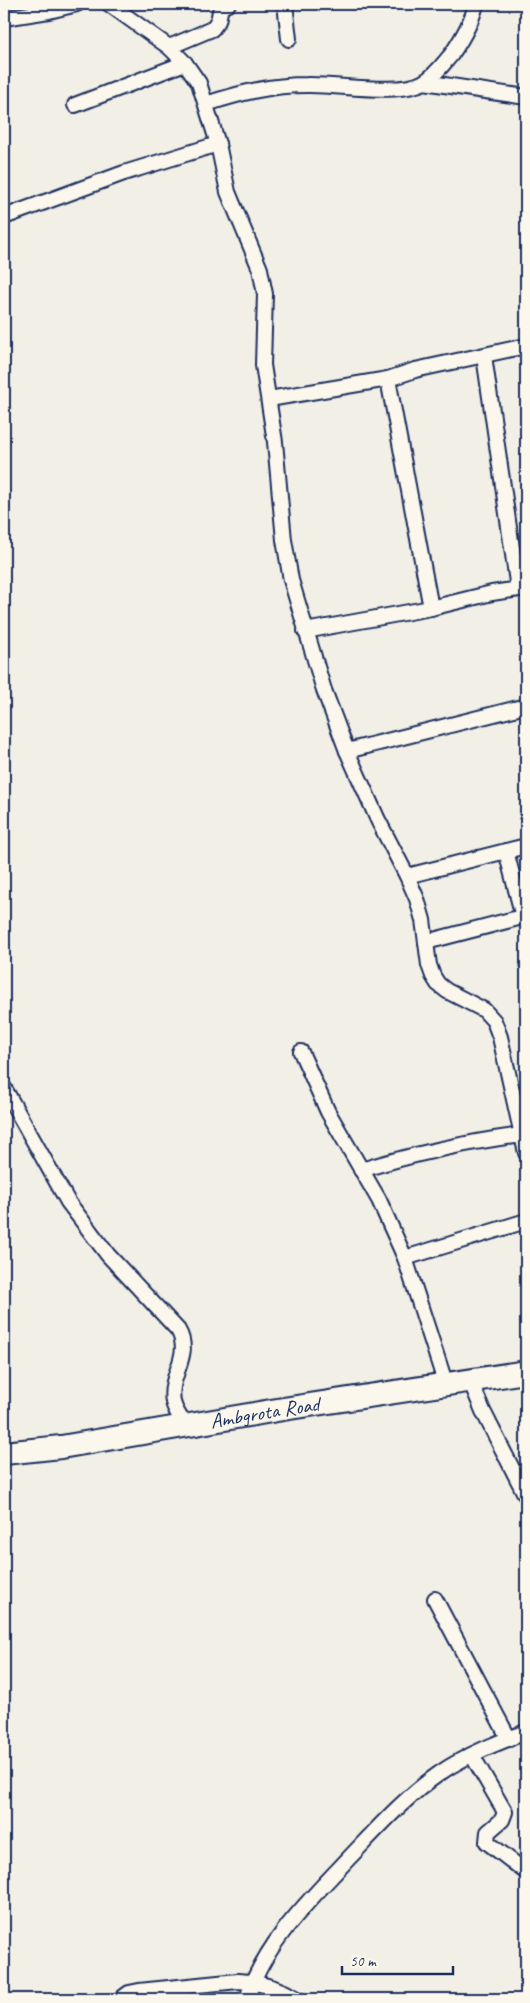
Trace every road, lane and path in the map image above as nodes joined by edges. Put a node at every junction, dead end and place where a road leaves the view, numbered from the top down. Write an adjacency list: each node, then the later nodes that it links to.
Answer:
1 (77, 4): 6 (street)
2 (109, 4): 8 (street)
3 (228, 4): 8 (street)
4 (285, 4): 7 (street)
5 (476, 4): 10 (street)
6 (4, 18)
7 (290, 39)
8 (169, 47): 9 (street)
9 (185, 63): 12 (street); 13 (street)
10 (424, 82): 11 (street); 12 (street)
11 (526, 97)
12 (206, 104): 14 (street)
13 (75, 105)
14 (218, 144): 15 (street); 19 (street)
15 (4, 217)
16 (526, 346): 17 (street)
17 (484, 356): 18 (street); 20 (street)
18 (388, 379): 19 (street); 21 (street)
19 (268, 398): 22 (street)
20 (522, 588): 21 (street)
21 (431, 608): 22 (street)
22 (305, 631): 24 (street)
23 (526, 706): 24 (street)
24 (347, 750): 27 (street)
25 (526, 846): 26 (street)
26 (506, 851): 27 (street); 28 (street)
27 (408, 876): 29 (street)
28 (525, 917): 29 (street)
29 (426, 942): 32 (street)
30 (301, 1052): 34 (street)
31 (4, 1088): 40 (street)
32 (522, 1135): 33 (street); 34 (street)
33 (526, 1153)
34 (361, 1170): 36 (street)
35 (526, 1221): 36 (street)
36 (405, 1258): 39 (street)
37 (526, 1372): 38 (main road, Ambgrota Road)
38 (470, 1380): 39 (main road, Ambgrota Road); 42 (street)
39 (446, 1384): 40 (main road, Ambgrota Road)
40 (186, 1426): 41 (main road, Ambgrota Road)
41 (4, 1453)
42 (526, 1496)
43 (435, 1598): 45 (street)
44 (526, 1732): 45 (street)
45 (509, 1739): 46 (street)
46 (472, 1755): 47 (street); 48 (street)
47 (526, 1872)
48 (253, 1982): 49 (street); 50 (street); 51 (street)
49 (121, 1999)
50 (247, 1999)
51 (298, 1999)

